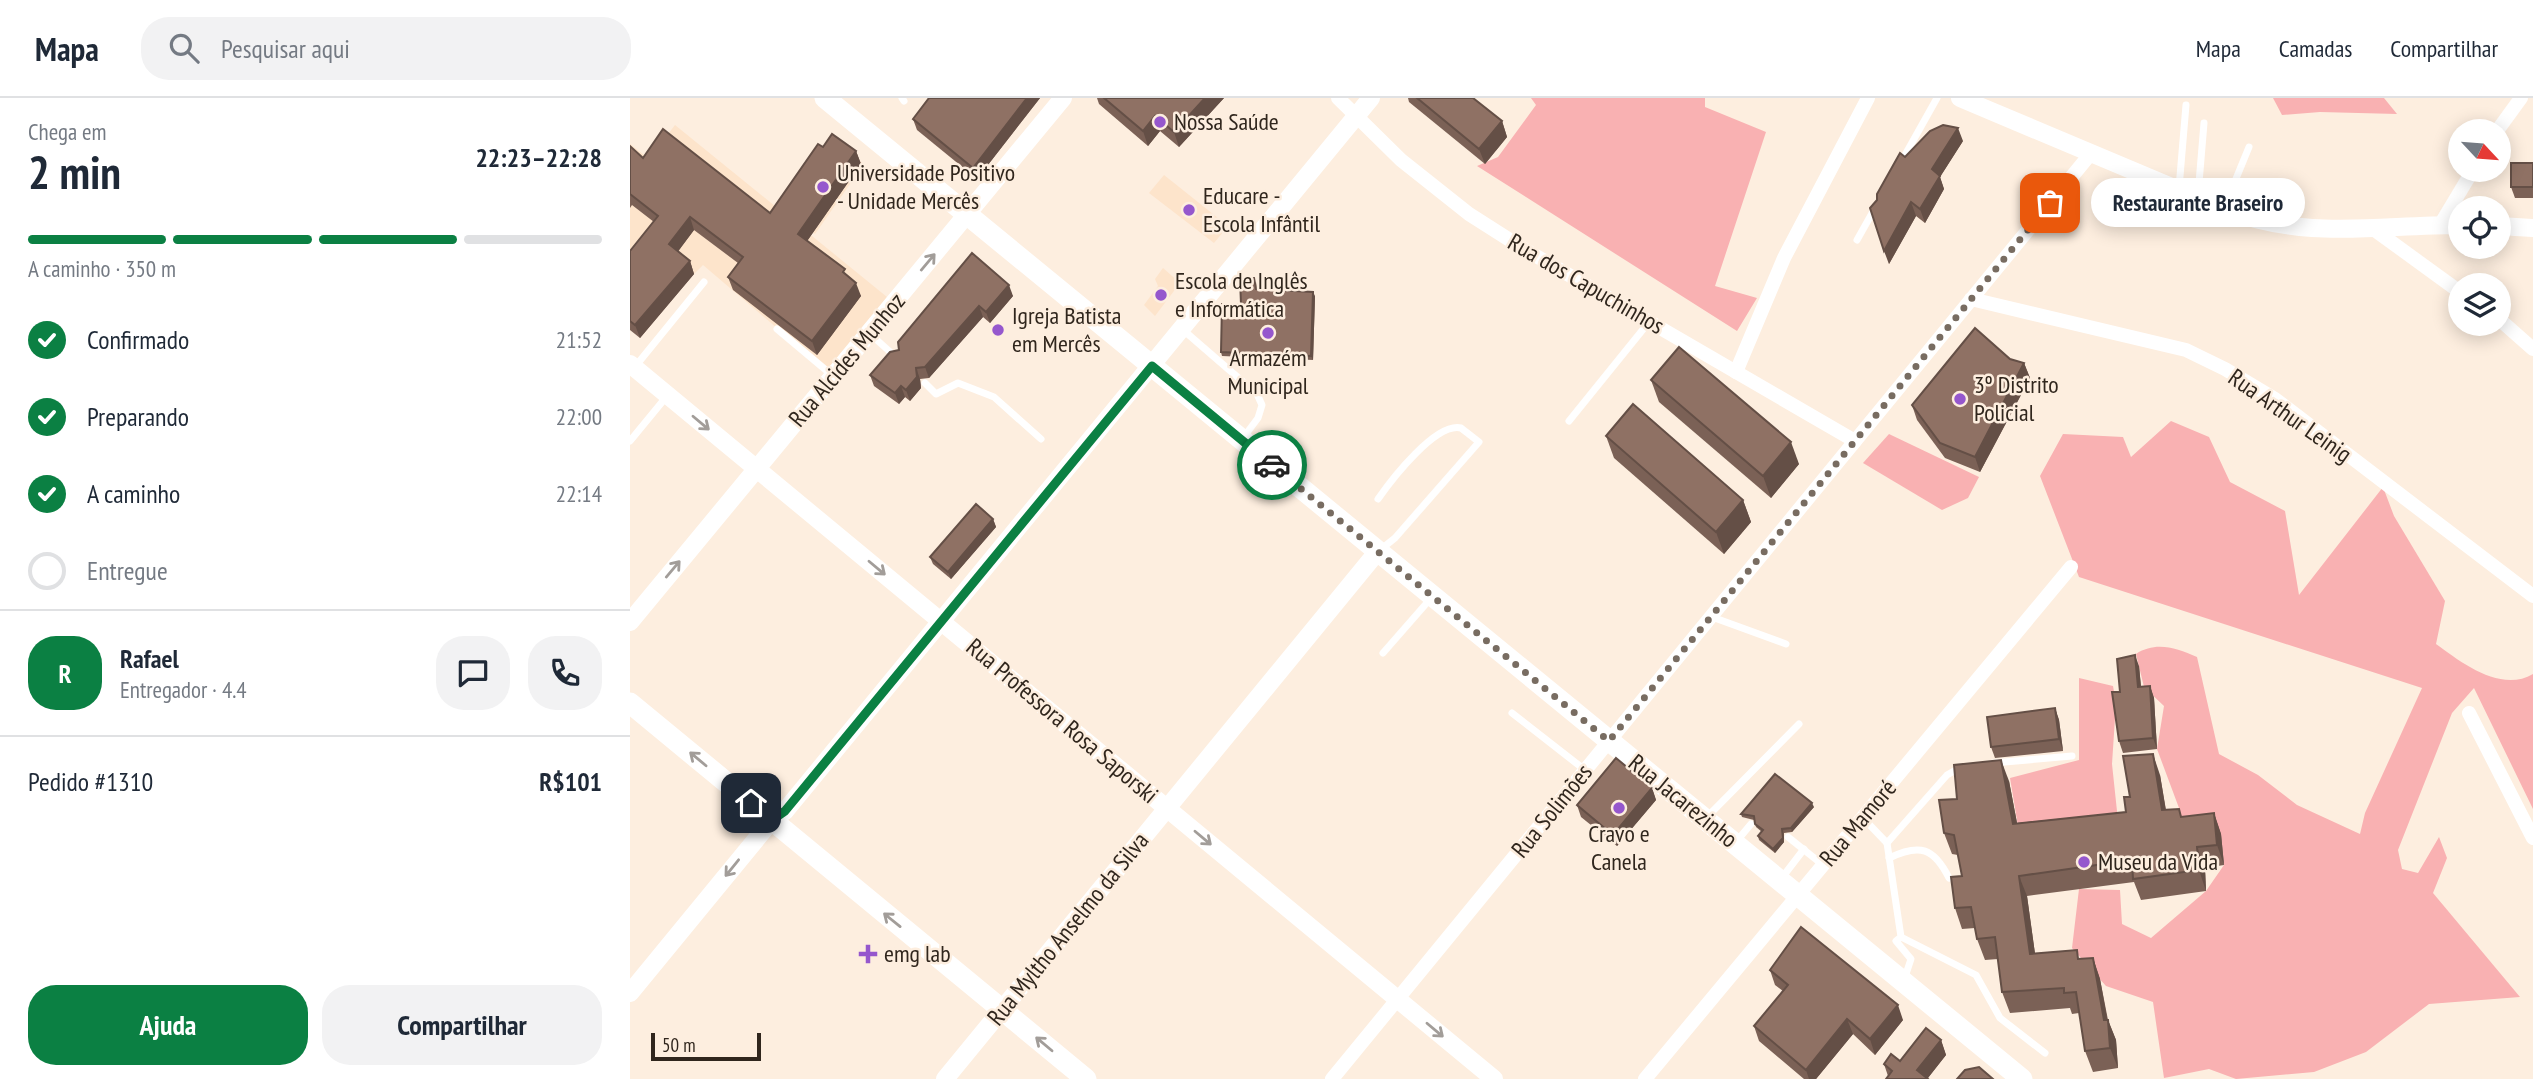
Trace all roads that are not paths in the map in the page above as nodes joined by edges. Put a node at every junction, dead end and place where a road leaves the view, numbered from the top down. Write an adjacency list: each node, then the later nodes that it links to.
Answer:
1 (825, 98): 21 (main road, Rua Jacarezinho)
2 (1063, 98): 21 (street, Rua Alcides Munhoz)
3 (1338, 98): 10 (street, Rua dos Capuchinhos)
4 (1371, 98): 10 (street)
5 (1868, 98): 40 (street)
6 (1937, 98): 15 (lane)
7 (1960, 98): 14 (street)
8 (2521, 98): 11 (street)
9 (2186, 105): 17 (lane)
10 (1357, 116): 31 (street, Rua dos Capuchinhos); 33 (street)
11 (2506, 119)
12 (2204, 123): 19 (lane)
13 (2249, 146): 20 (lane)
14 (2092, 152): 17 (street); 30 (street, Rua Solimões)
15 (1896, 172)
16 (2466, 182): 22 (street)
17 (2179, 189): 19 (street)
18 (1883, 195): 27 (lane)
19 (2198, 198): 20 (street)
20 (2224, 209): 25 (street)
21 (967, 214): 35 (street, Rua Alcides Munhoz, one-way to 21); 38 (main road, Rua Jacarezinho)
22 (2440, 225): 23 (street); 25 (street)
23 (2448, 225)
24 (2511, 227): 26 (street)
25 (2372, 228): 29 (street)
26 (2533, 228)
27 (1857, 240)
28 (704, 282): 39 (lane)
29 (2448, 283)
30 (1971, 299): 47 (street, Rua Solimões); 54 (street, Rua Arthur Leinig)
31 (1649, 321): 40 (street, Rua dos Capuchinhos); 44 (lane)
32 (777, 329): 41 (lane)
33 (1182, 329): 38 (street); 46 (lane)
34 (2511, 330): 36 (street)
35 (869, 333): 37 (lane); 41 (street, Rua Alcides Munhoz)
36 (2533, 349)
37 (898, 358)
38 (1152, 366): 46 (main road, Rua Jacarezinho); 57 (street)
39 (631, 368): 43 (street, Rua Professora Rosa Saporski)
40 (1736, 372): 47 (street, Rua dos Capuchinhos)
41 (833, 376): 49 (street, Rua Alcides Munhoz)
42 (925, 383): 45 (lane)
43 (668, 395): 48 (lane); 49 (street, Rua Professora Rosa Saporski, one-way to 49)
44 (1569, 421)
45 (1041, 439)
46 (1241, 439): 51 (main road, Rua Jacarezinho)
47 (1855, 441): 55 (street, Rua Solimões)
48 (630, 442)
49 (757, 469): 56 (street, Rua Alcides Munhoz, one-way to 49); 57 (street, Rua Professora Rosa Saporski, one-way to 57)
50 (1378, 499): 51 (lane)
51 (1378, 551): 53 (main road, Rua Jacarezinho); 69 (street, Rua Myltho Anselmo da Silva)
52 (2071, 567): 70 (street, Rua Mamoré)
53 (1433, 596): 59 (lane); 64 (main road, Rua Jacarezinho)
54 (2533, 596)
55 (1711, 616): 58 (lane); 64 (street, Rua Solimões)
56 (630, 622)
57 (941, 622): 69 (street, Rua Professora Rosa Saporski); 71 (street)
58 (1786, 644)
59 (1383, 653)
60 (630, 703): 71 (main road, one-way to 60)
61 (1512, 713): 68 (lane)
62 (2469, 713): 75 (street)
63 (1799, 724): 72 (lane)
64 (1609, 741): 68 (street, Rua Solimões); 72 (main road, Rua Jacarezinho)
65 (2072, 756): 66 (lane)
66 (1990, 763)
67 (1976, 765): 77 (lane)
68 (1586, 770): 87 (street, Rua Solimões)
69 (1167, 808): 87 (street, Rua Professora Rosa Saporski, one-way to 87); 88 (street, Rua Myltho Anselmo da Silva)
70 (1862, 818): 77 (lane); 80 (street, Rua Mamoré)
71 (772, 820): 86 (street, one-way to 86); 88 (main road, one-way to 71)
72 (1705, 820): 76 (main road, Rua Jacarezinho)
73 (1751, 824): 76 (lane)
74 (1788, 836): 78 (lane)
75 (2533, 838)
76 (1734, 844): 82 (main road, Rua Jacarezinho)
77 (1887, 844): 79 (lane)
78 (1804, 849): 80 (lane); 82 (lane)
79 (1889, 858): 81 (lane); 84 (lane)
80 (1823, 865): 83 (street, Rua Mamoré)
81 (1949, 878)
82 (1779, 880): 83 (main road, Rua Jacarezinho)
83 (1798, 895): 85 (main road, Rua Jacarezinho); 94 (street, Rua Mamoré)
84 (1901, 937): 85 (lane); 89 (lane)
85 (1903, 982): 95 (main road, Rua Jacarezinho)
86 (630, 993)
87 (1397, 999): 92 (street, Rua Solimões); 93 (street, Rua Professora Rosa Saporski, one-way to 93)
88 (1002, 1010): 90 (street, Rua Myltho Anselmo da Silva); 91 (main road, one-way to 88)
89 (2045, 1053)
90 (945, 1079)
91 (1086, 1079)
92 (1332, 1079)
93 (1494, 1079)
94 (1645, 1079)
95 (2022, 1079)

